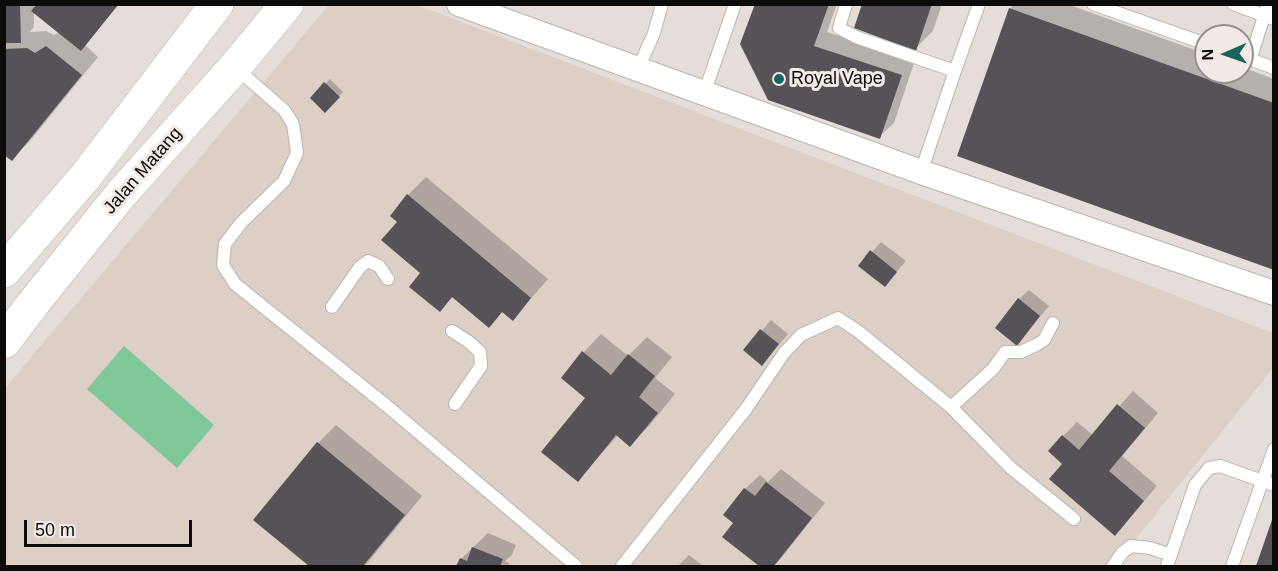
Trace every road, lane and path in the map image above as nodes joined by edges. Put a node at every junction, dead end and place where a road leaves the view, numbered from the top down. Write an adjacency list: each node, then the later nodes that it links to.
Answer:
1 (217, 4): 20 (main road)
2 (287, 4): 14 (main road, Jalan Matang)
3 (459, 4): 16 (street)
4 (662, 4): 16 (lane)
5 (735, 4): 18 (lane)
6 (846, 4): 17 (lane)
7 (980, 4): 17 (lane)
8 (1093, 4): 11 (lane)
9 (1233, 4): 10 (lane)
10 (1269, 13): 12 (lane)
11 (1194, 40)
12 (1254, 42)
13 (1254, 61): 15 (lane)
14 (235, 67): 26 (main road, Jalan Matang); 33 (lane)
15 (1274, 68)
16 (638, 69): 18 (street)
17 (955, 71): 19 (lane)
18 (704, 93): 19 (street)
19 (921, 172): 22 (street)
20 (8, 258)
21 (388, 279): 23 (lane)
22 (1274, 292)
23 (332, 307)
24 (1053, 323): 28 (lane)
25 (452, 331): 27 (lane)
26 (4, 342)
27 (455, 404)
28 (951, 407): 31 (lane); 34 (lane)
29 (1274, 449): 30 (lane)
30 (1268, 483): 32 (lane); 36 (lane)
31 (1074, 519)
32 (1169, 561): 35 (lane)
33 (576, 567)
34 (622, 567)
35 (1113, 567)
36 (1232, 567)

